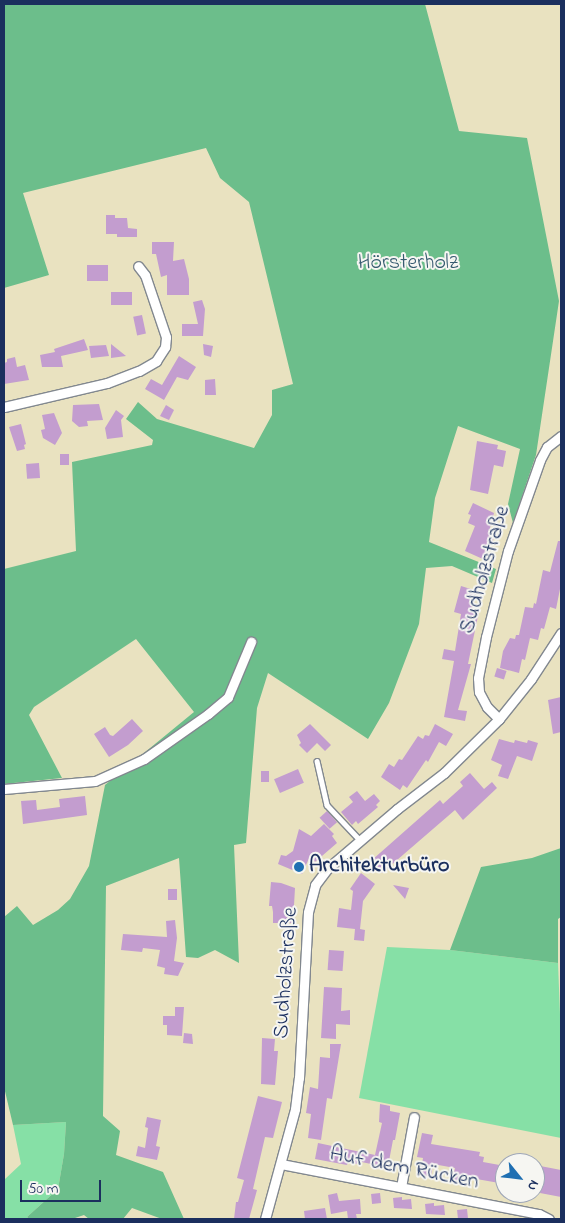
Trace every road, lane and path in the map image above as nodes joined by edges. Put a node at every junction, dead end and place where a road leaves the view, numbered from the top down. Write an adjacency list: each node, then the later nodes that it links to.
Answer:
1 (138, 266): 2 (street)
2 (4, 407)
3 (561, 436): 6 (street, Sudholzstraße)
4 (561, 633): 6 (street, Sudholzstraße)
5 (251, 642): 8 (street)
6 (499, 719): 9 (street, Sudholzstraße)
7 (317, 761): 9 (lane)
8 (4, 789)
9 (360, 840): 11 (street, Sudholzstraße)
10 (414, 1117): 12 (street)
11 (281, 1164): 12 (street, Auf dem Rücken); 13 (street, Sudholzstraße)
12 (401, 1187): 14 (street, Auf dem Rücken)
13 (265, 1219)
14 (549, 1219)

